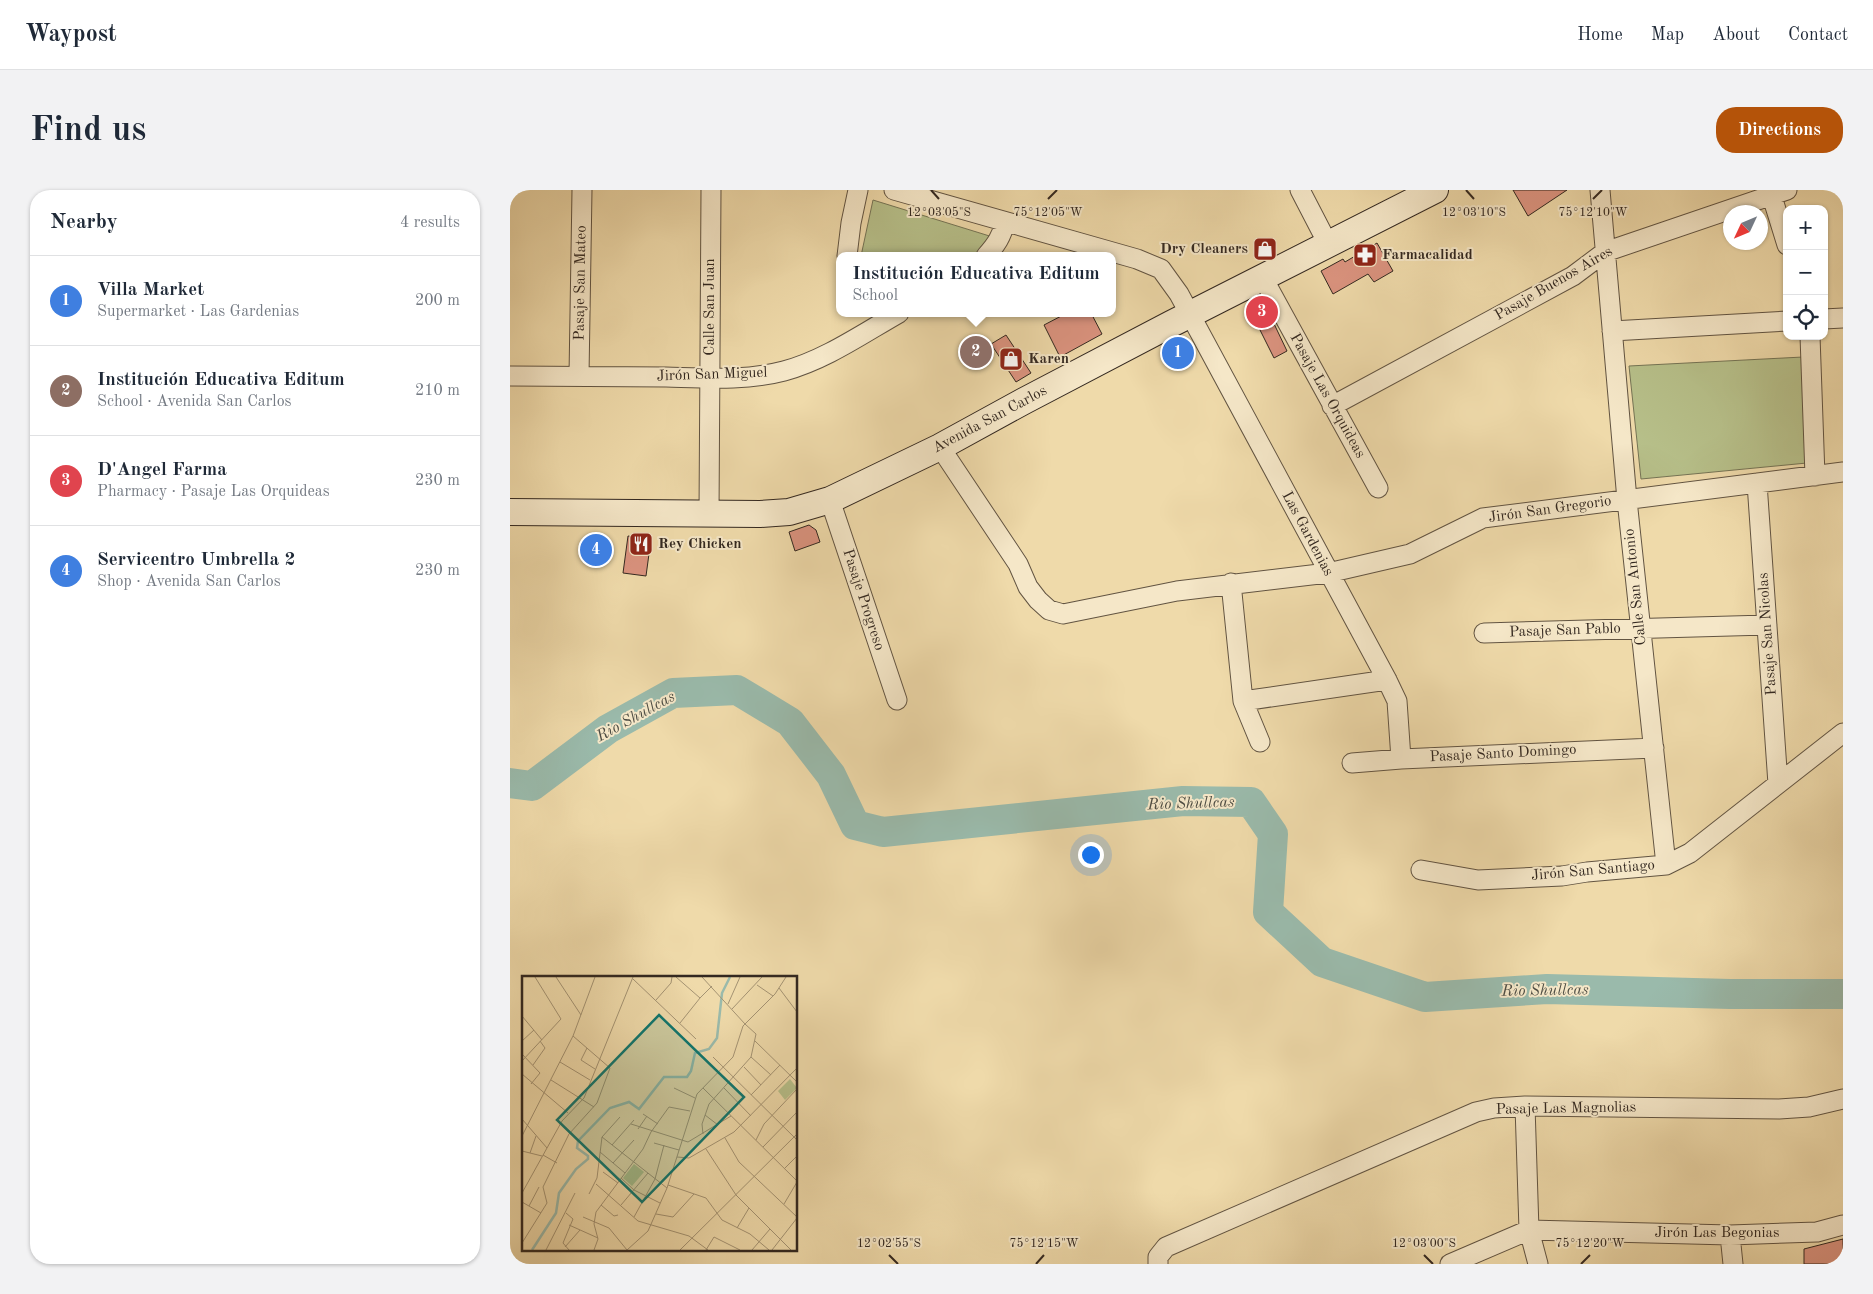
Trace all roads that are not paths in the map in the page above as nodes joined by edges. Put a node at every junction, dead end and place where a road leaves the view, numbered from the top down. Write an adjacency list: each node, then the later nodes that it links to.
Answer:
1 (582, 190): 27 (street, Pasaje San Mateo)
2 (711, 190): 28 (street, Calle San Juan)
3 (858, 190): 12 (street)
4 (894, 190): 9 (street, Las Gardenias)
5 (1300, 190): 11 (street)
6 (1435, 190): 11 (main road, Avenida San Carlos)
7 (1600, 190): 15 (street, Calle San Antonio)
8 (1776, 191): 10 (street); 15 (street, Pasaje Buenos Aires)
9 (1005, 222): 13 (street); 14 (street, Las Gardenias)
10 (1783, 225)
11 (1328, 244): 17 (main road, Avenida San Carlos)
12 (847, 252)
13 (989, 252)
14 (1113, 252)
15 (1605, 252): 24 (street, Calle San Antonio); 29 (street, Pasaje Buenos Aires)
16 (1116, 253): 18 (street, Las Gardenias)
17 (1263, 278): 18 (main road, Avenida San Carlos); 29 (street, Pasaje Las Orquideas)
18 (1190, 315): 30 (main road, Avenida San Carlos); 39 (street, Las Gardenias)
19 (883, 317): 22 (street, Jirón San Miguel)
20 (1843, 318): 21 (street)
21 (1828, 319)
22 (867, 321): 28 (street, Jirón San Miguel)
23 (1783, 321): 24 (street)
24 (1612, 331): 36 (street, Calle San Antonio)
25 (1810, 340): 32 (street)
26 (510, 376): 27 (street, Jirón San Miguel)
27 (579, 376): 28 (street, Jirón San Miguel)
28 (710, 378): 38 (street, Calle San Juan)
29 (1332, 406): 34 (street, Pasaje Las Orquideas)
30 (940, 447): 35 (main road, Avenida San Carlos); 40 (street, Jirón San Gregorio)
31 (1843, 472): 32 (street, Jirón San Gregorio)
32 (1815, 476): 33 (street, Jirón San Gregorio)
33 (1757, 483): 36 (street, Jirón San Gregorio); 41 (street, Pasaje San Nicolas)
34 (1378, 488)
35 (830, 500): 38 (main road, Avenida San Carlos); 45 (street, Pasaje Progreso)
36 (1627, 500): 39 (street, Jirón San Gregorio); 42 (street, Calle San Antonio)
37 (510, 512): 38 (main road, Avenida San Carlos)
38 (709, 515)
39 (1328, 573): 40 (street, Jirón San Gregorio); 44 (street, Las Gardenias)
40 (1230, 583): 46 (street)
41 (1767, 625): 42 (street, Pasaje San Pablo); 52 (street, Pasaje San Nicolas)
42 (1641, 628): 43 (street, Pasaje San Pablo); 49 (street, Calle San Antonio)
43 (1484, 633)
44 (1387, 680): 46 (street); 50 (street, Las Gardenias)
45 (897, 700)
46 (1243, 702): 48 (street)
47 (1843, 733): 52 (street, Jirón San Santiago)
48 (1260, 742)
49 (1654, 748): 50 (street, Pasaje Santo Domingo); 53 (street, Calle San Antonio)
50 (1401, 759): 51 (street, Pasaje Santo Domingo)
51 (1352, 763)
52 (1778, 784): 53 (street, Jirón San Santiago)
53 (1666, 864): 54 (street, Jirón San Santiago)
54 (1421, 870)
55 (1843, 1099): 56 (street, Pasaje Las Magnolias)
56 (1525, 1106): 58 (street); 60 (street, Pasaje Las Magnolias)
57 (1843, 1225): 59 (street, Jirón Las Begonias)
58 (1529, 1230): 59 (street, Jirón Las Begonias); 61 (street); 62 (street)
59 (1730, 1235): 63 (street)
60 (1162, 1256)
61 (1450, 1264)
62 (1538, 1264)
63 (1733, 1264)

